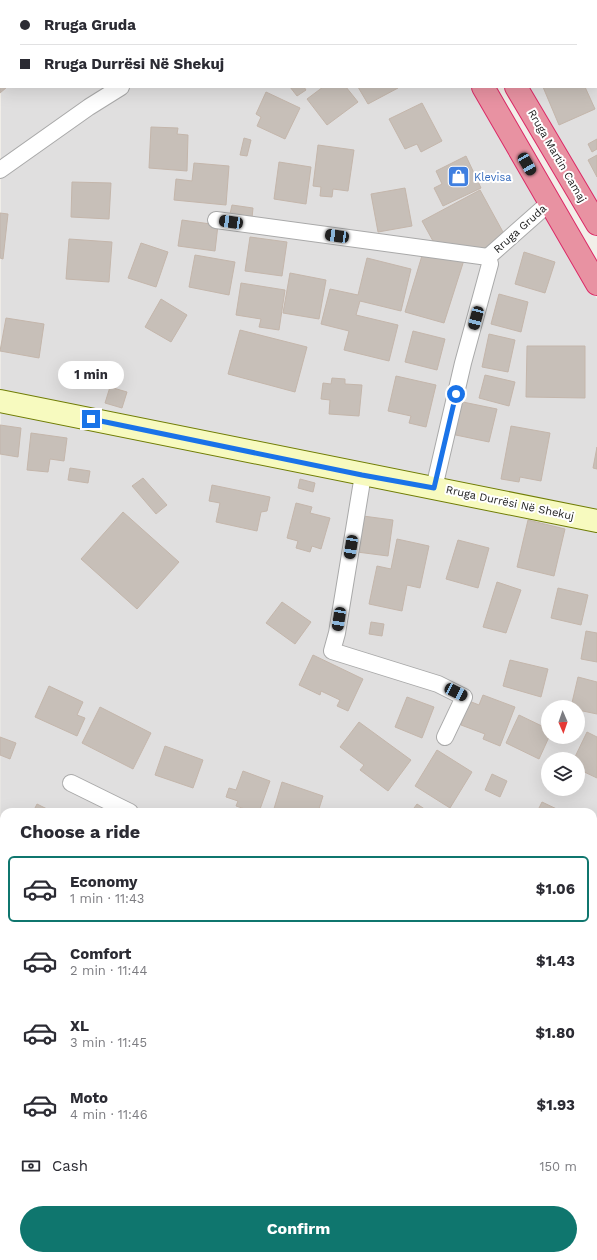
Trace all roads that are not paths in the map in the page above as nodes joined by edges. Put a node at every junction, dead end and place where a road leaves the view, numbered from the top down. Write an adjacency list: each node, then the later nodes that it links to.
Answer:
1 (119, 88): 4 (street)
2 (484, 88): 5 (highway)
3 (517, 88): 7 (highway, Rruga Martin Camaj)
4 (0, 170)
5 (549, 203): 8 (street, Rruga Gruda); 9 (highway)
6 (216, 220): 8 (street)
7 (597, 224)
8 (488, 257): 12 (street, Rruga Gruda)
9 (597, 284)
10 (0, 401): 11 (street, Rruga Durrësi Në Shekuj)
11 (362, 475): 12 (street, Rruga Durrësi Në Shekuj); 14 (street)
12 (434, 488): 13 (street, Rruga Durrësi Në Shekuj)
13 (597, 521)
14 (445, 737)
15 (71, 783): 16 (street)
16 (122, 808)

